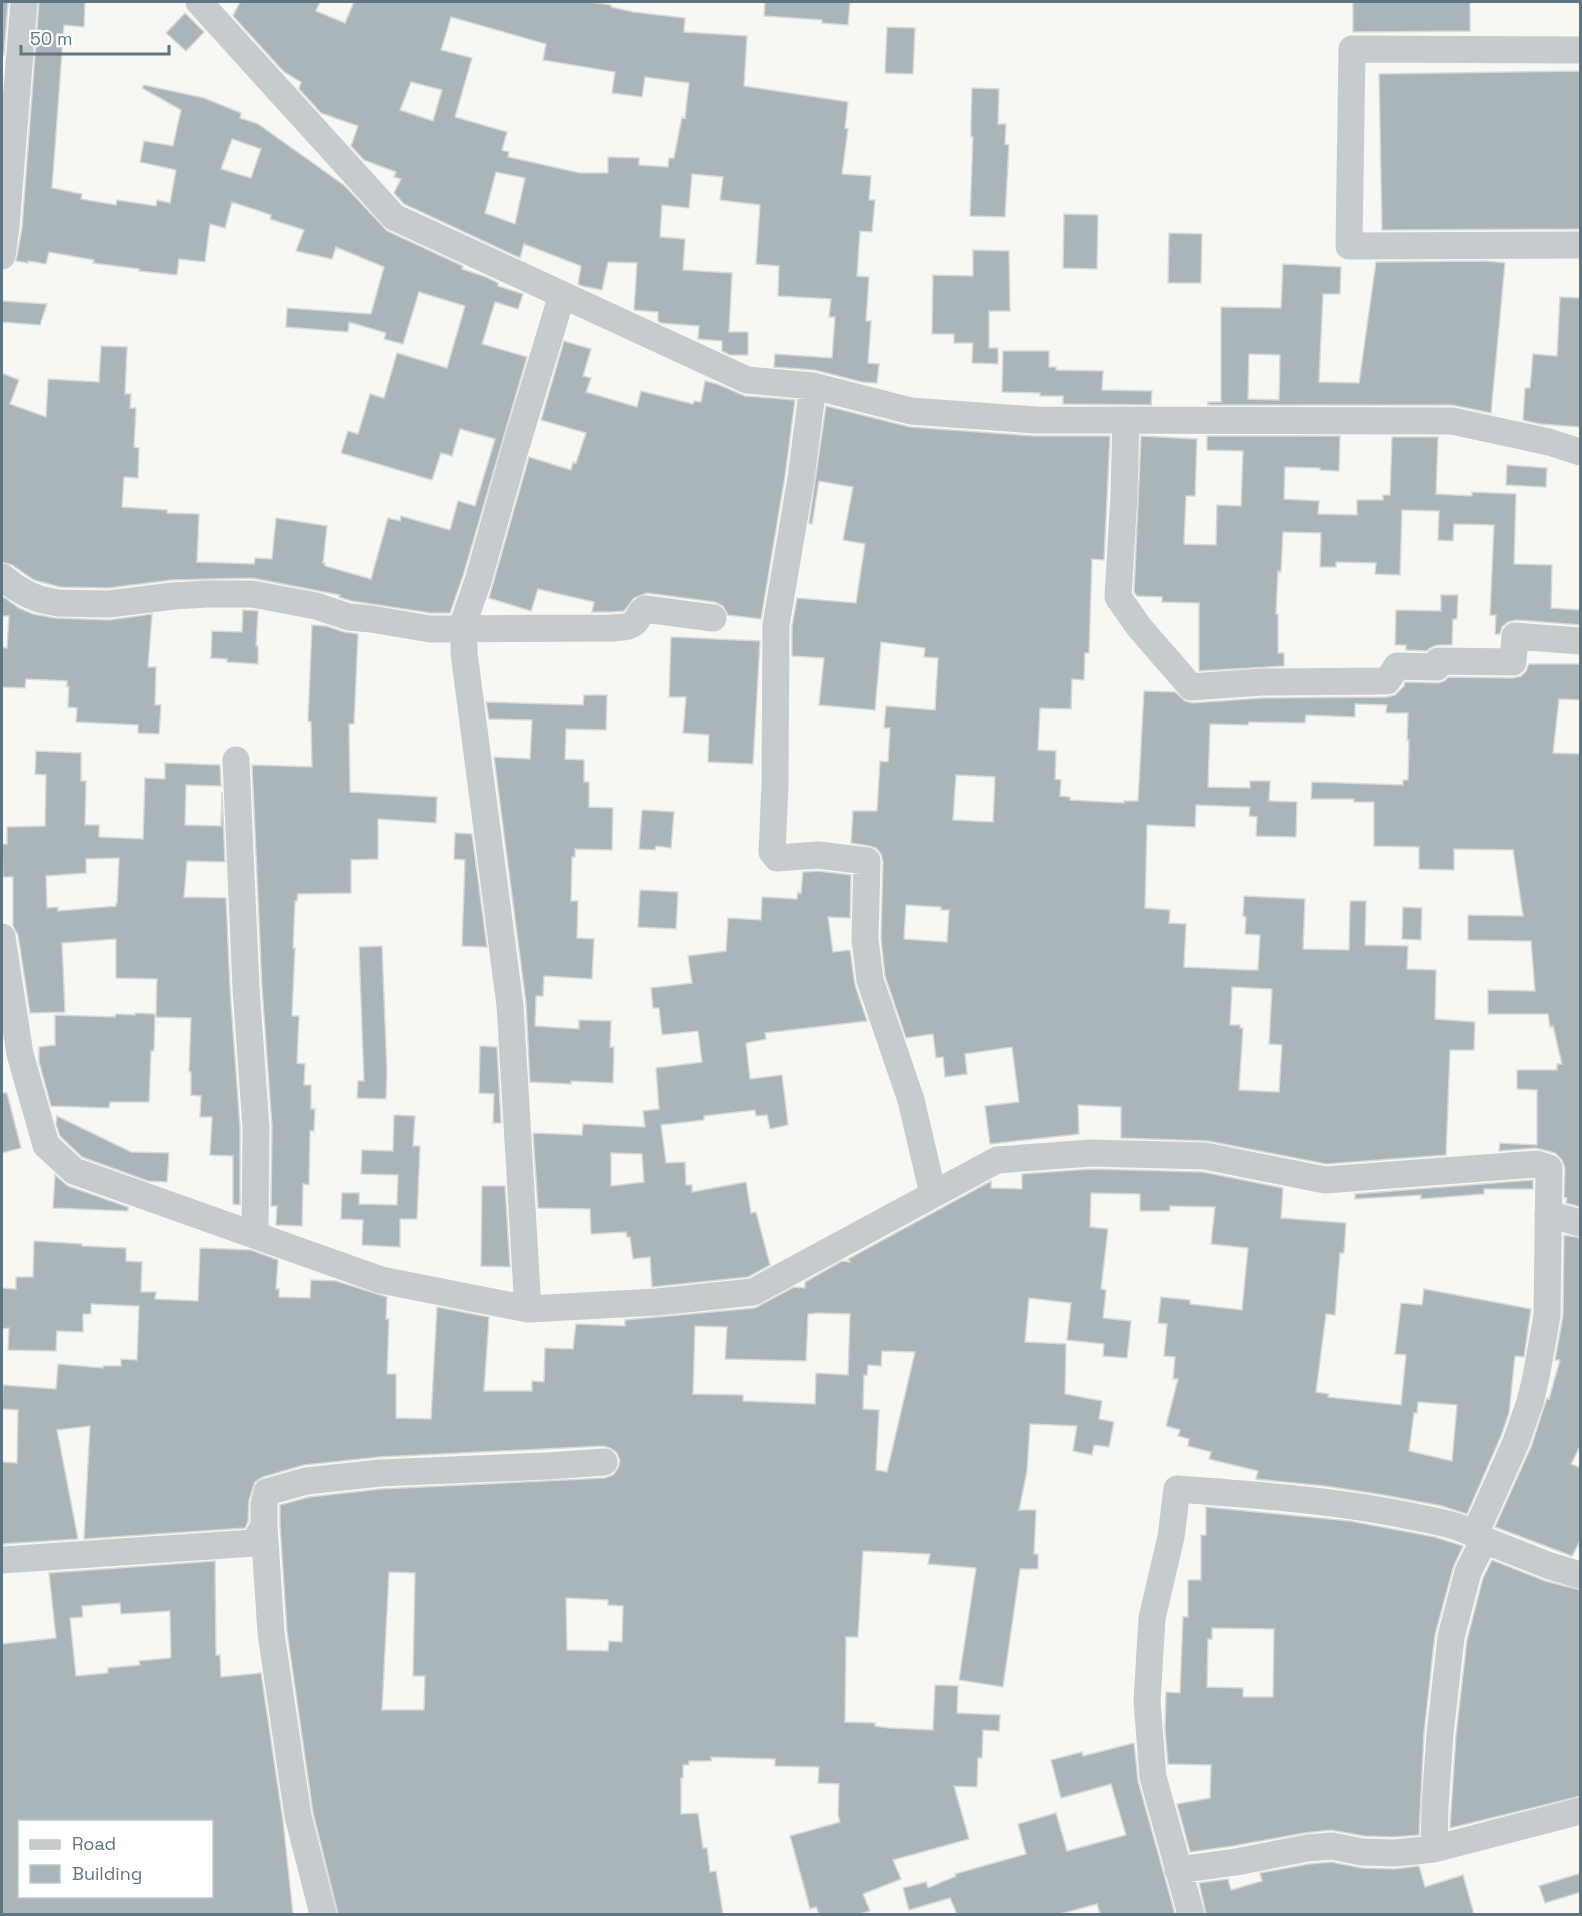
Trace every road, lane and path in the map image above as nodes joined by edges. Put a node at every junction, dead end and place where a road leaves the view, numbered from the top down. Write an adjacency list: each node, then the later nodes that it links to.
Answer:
1 (24, 2): 5 (street)
2 (199, 2): 6 (street)
3 (1581, 50): 4 (street)
4 (1581, 244)
5 (2, 256)
6 (562, 295): 7 (street); 12 (street)
7 (813, 386): 8 (street); 17 (street)
8 (1126, 420): 9 (street); 13 (street)
9 (1581, 452)
10 (2, 577): 12 (street)
11 (713, 618): 12 (street)
12 (464, 628): 21 (street)
13 (1581, 641)
14 (236, 760): 20 (street)
15 (2, 938): 16 (street)
16 (11, 1055): 20 (street)
17 (933, 1194): 18 (street); 21 (street)
18 (1548, 1214): 19 (street); 24 (street)
19 (1581, 1223)
20 (255, 1235): 21 (street)
21 (528, 1309)
22 (604, 1462): 23 (street)
23 (264, 1526): 25 (street); 30 (street)
24 (1480, 1537): 26 (street); 28 (street); 29 (street)
25 (2, 1560)
26 (1581, 1575)
27 (1581, 1811): 28 (street)
28 (1434, 1849): 29 (street)
29 (1178, 1870): 31 (street)
30 (323, 1914)
31 (1191, 1914)

